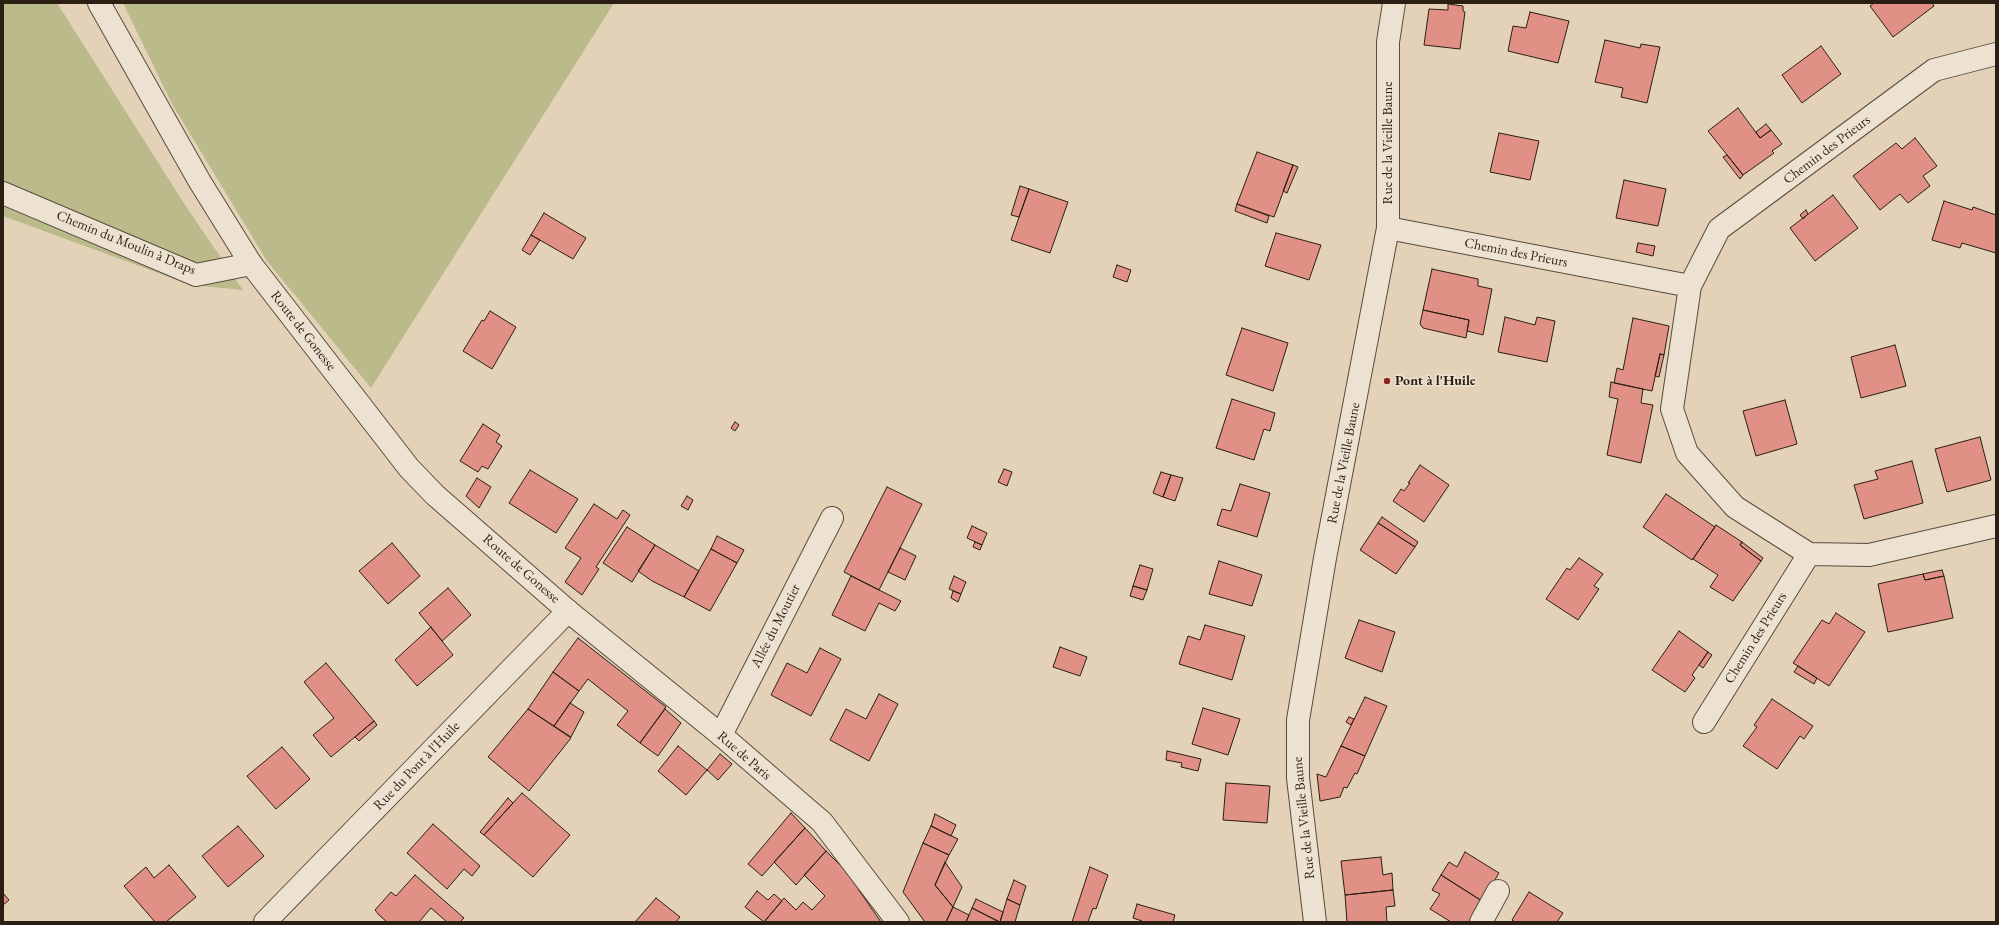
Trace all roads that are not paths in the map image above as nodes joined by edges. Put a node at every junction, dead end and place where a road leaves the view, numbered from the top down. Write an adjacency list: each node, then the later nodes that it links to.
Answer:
1 (99, 3): 6 (street, Route de Gonesse)
2 (1394, 3): 5 (street, Rue de la Vieille Baune)
3 (1996, 54): 7 (street, Chemin des Prieurs)
4 (3, 193): 6 (street, Chemin du Moulin à Draps)
5 (1388, 228): 7 (street, Chemin des Prieurs); 17 (street, Rue de la Vieille Baune)
6 (251, 264): 11 (street, Route de Gonesse)
7 (1690, 286): 10 (street, Chemin des Prieurs)
8 (832, 518): 13 (street, Allée du Moutier)
9 (1996, 526): 10 (street)
10 (1809, 554): 12 (street, Chemin des Prieurs)
11 (568, 610): 13 (street, Rue de Paris); 15 (street, Rue du Pont à l'Huile)
12 (1704, 722)
13 (721, 735): 16 (street, Rue de Paris)
14 (1498, 891): 18 (street)
15 (265, 922)
16 (898, 922)
17 (1315, 922)
18 (1481, 922)

